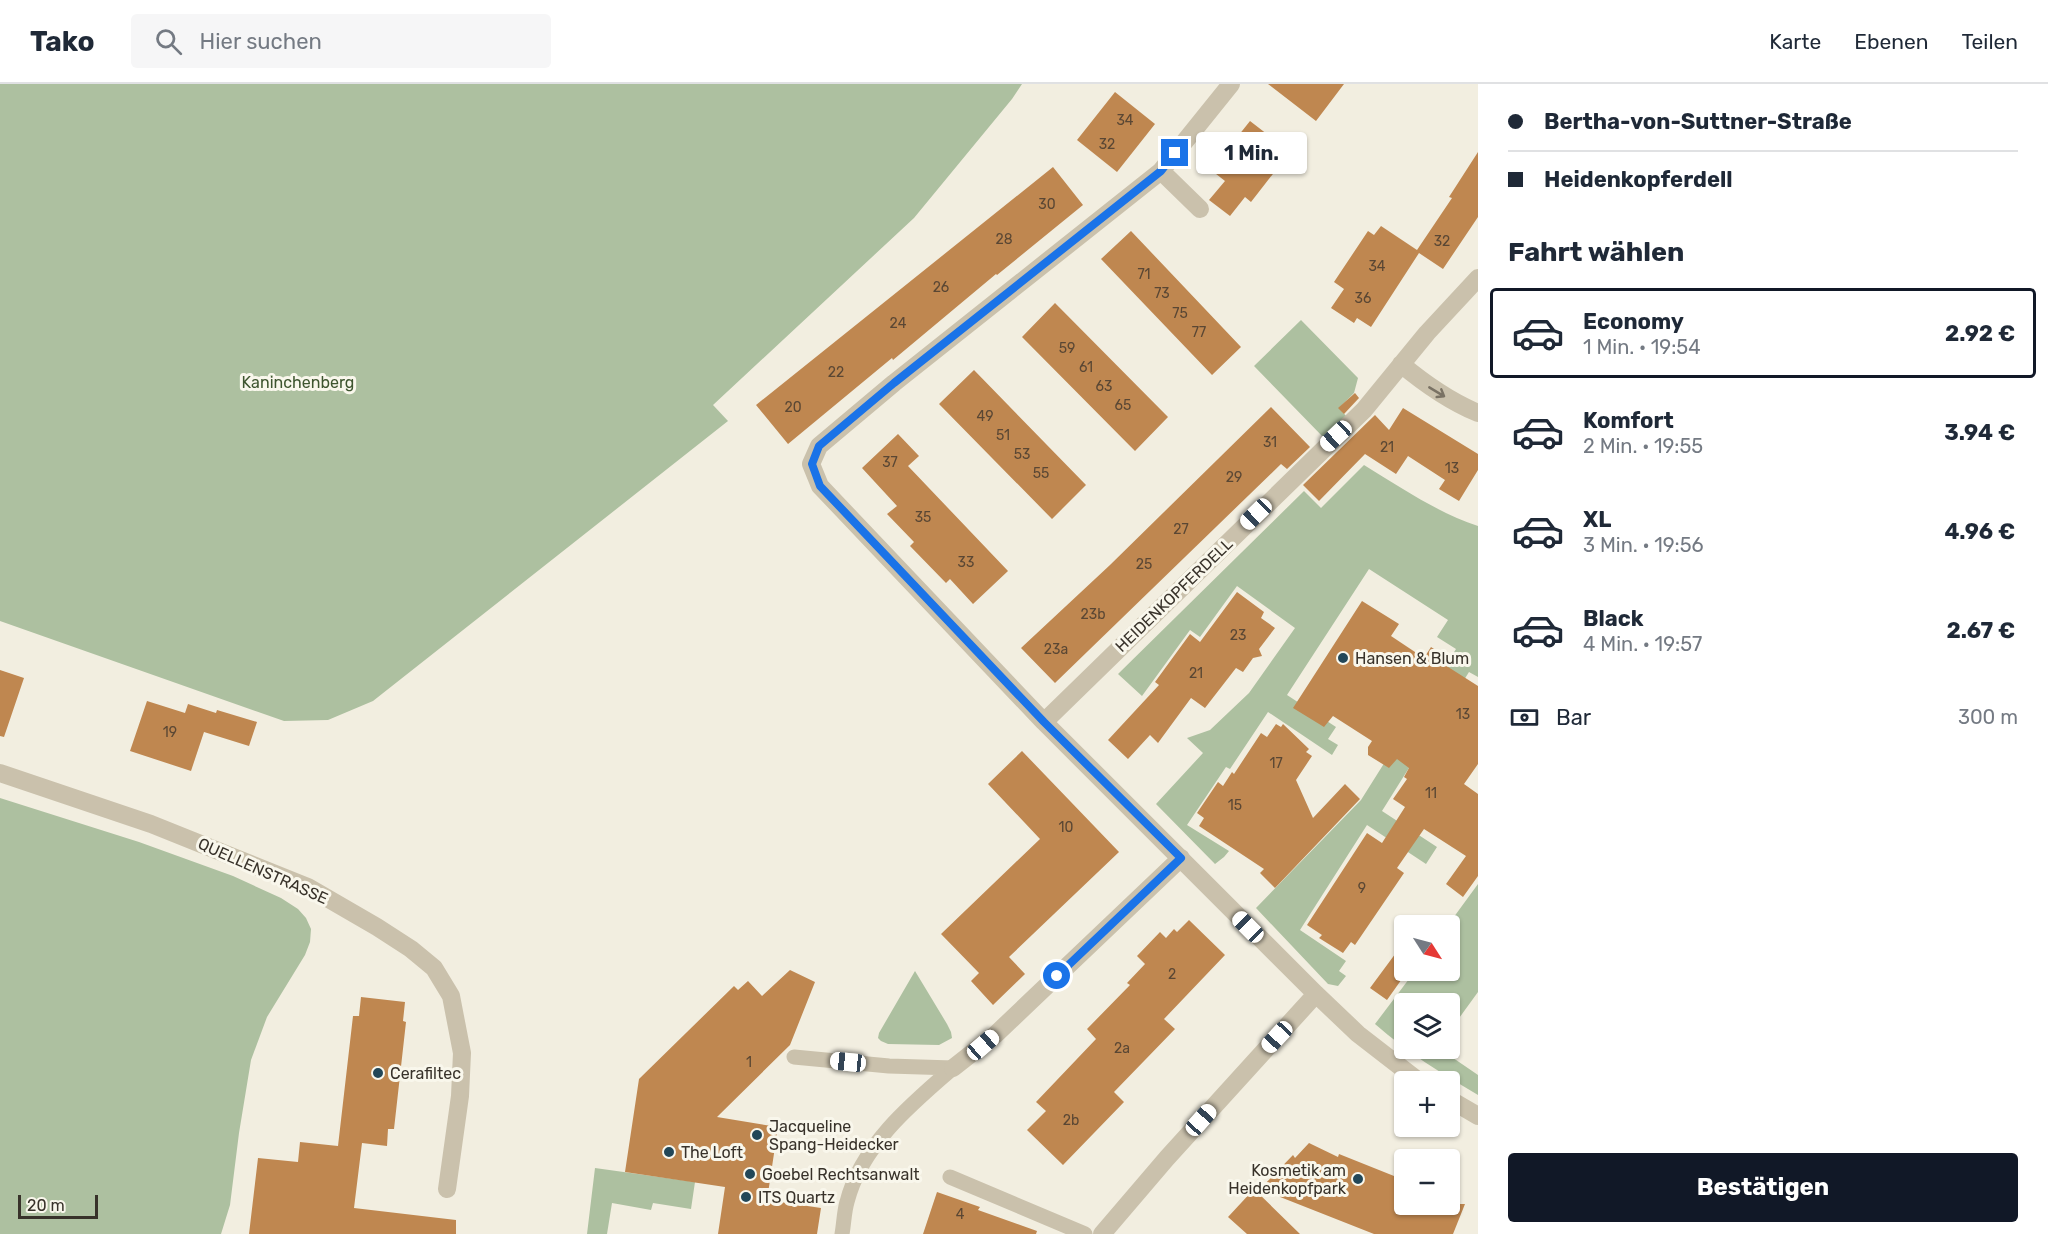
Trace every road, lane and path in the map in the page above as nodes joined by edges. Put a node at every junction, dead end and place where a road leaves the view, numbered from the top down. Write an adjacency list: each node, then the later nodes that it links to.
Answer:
1 (1231, 84): 2 (street)
2 (1161, 171): 3 (street); 7 (street)
3 (1200, 209)
4 (1478, 278): 5 (street, HEIDENKOPFERDELL)
5 (1401, 363): 6 (street, one-way to 6); 7 (street, HEIDENKOPFERDELL)
6 (1478, 413)
7 (1044, 722): 9 (street)
8 (0, 773): 17 (street, QUELLENSTRASSE)
9 (1181, 858): 10 (street); 12 (street)
10 (1316, 994): 13 (street); 20 (street)
11 (794, 1057): 12 (lane)
12 (953, 1068): 18 (lane)
13 (1406, 1071)
14 (1460, 1105): 15 (street)
15 (1478, 1116)
16 (950, 1177): 19 (lane)
17 (447, 1189)
18 (842, 1234)
19 (1084, 1234)
20 (1102, 1234)

